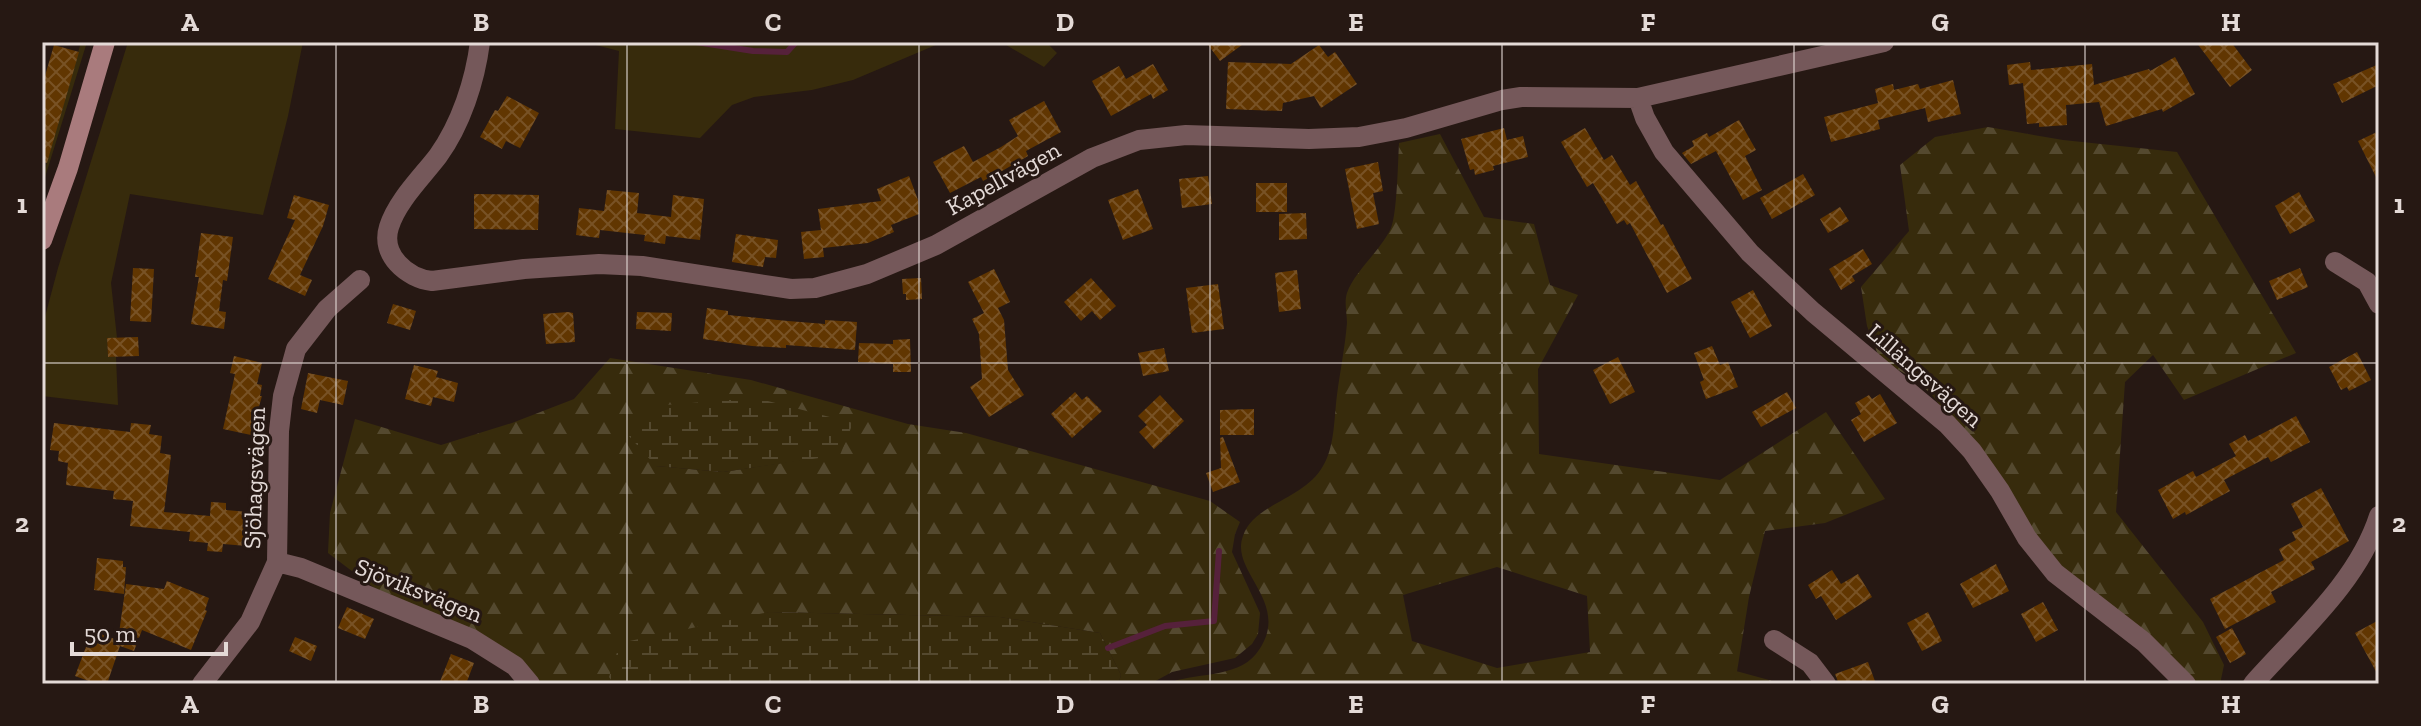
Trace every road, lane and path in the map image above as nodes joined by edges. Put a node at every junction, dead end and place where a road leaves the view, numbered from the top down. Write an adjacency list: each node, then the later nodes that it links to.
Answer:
1 (105, 42): 5 (street)
2 (480, 42): 4 (street, Kapellvägen)
3 (1884, 42): 4 (street, Kapellvägen)
4 (1638, 98): 15 (street, Lillängsvägen)
5 (42, 240)
6 (2335, 262): 8 (street)
7 (360, 280): 10 (street, Sjöhagsvägen)
8 (2379, 304)
9 (2379, 516): 16 (street)
10 (277, 562): 12 (street, Sjöhagsvägen); 13 (street, Sjöviksvägen)
11 (1774, 640): 14 (street)
12 (202, 684)
13 (530, 684)
14 (1826, 684)
15 (2186, 684)
16 (2253, 684)

